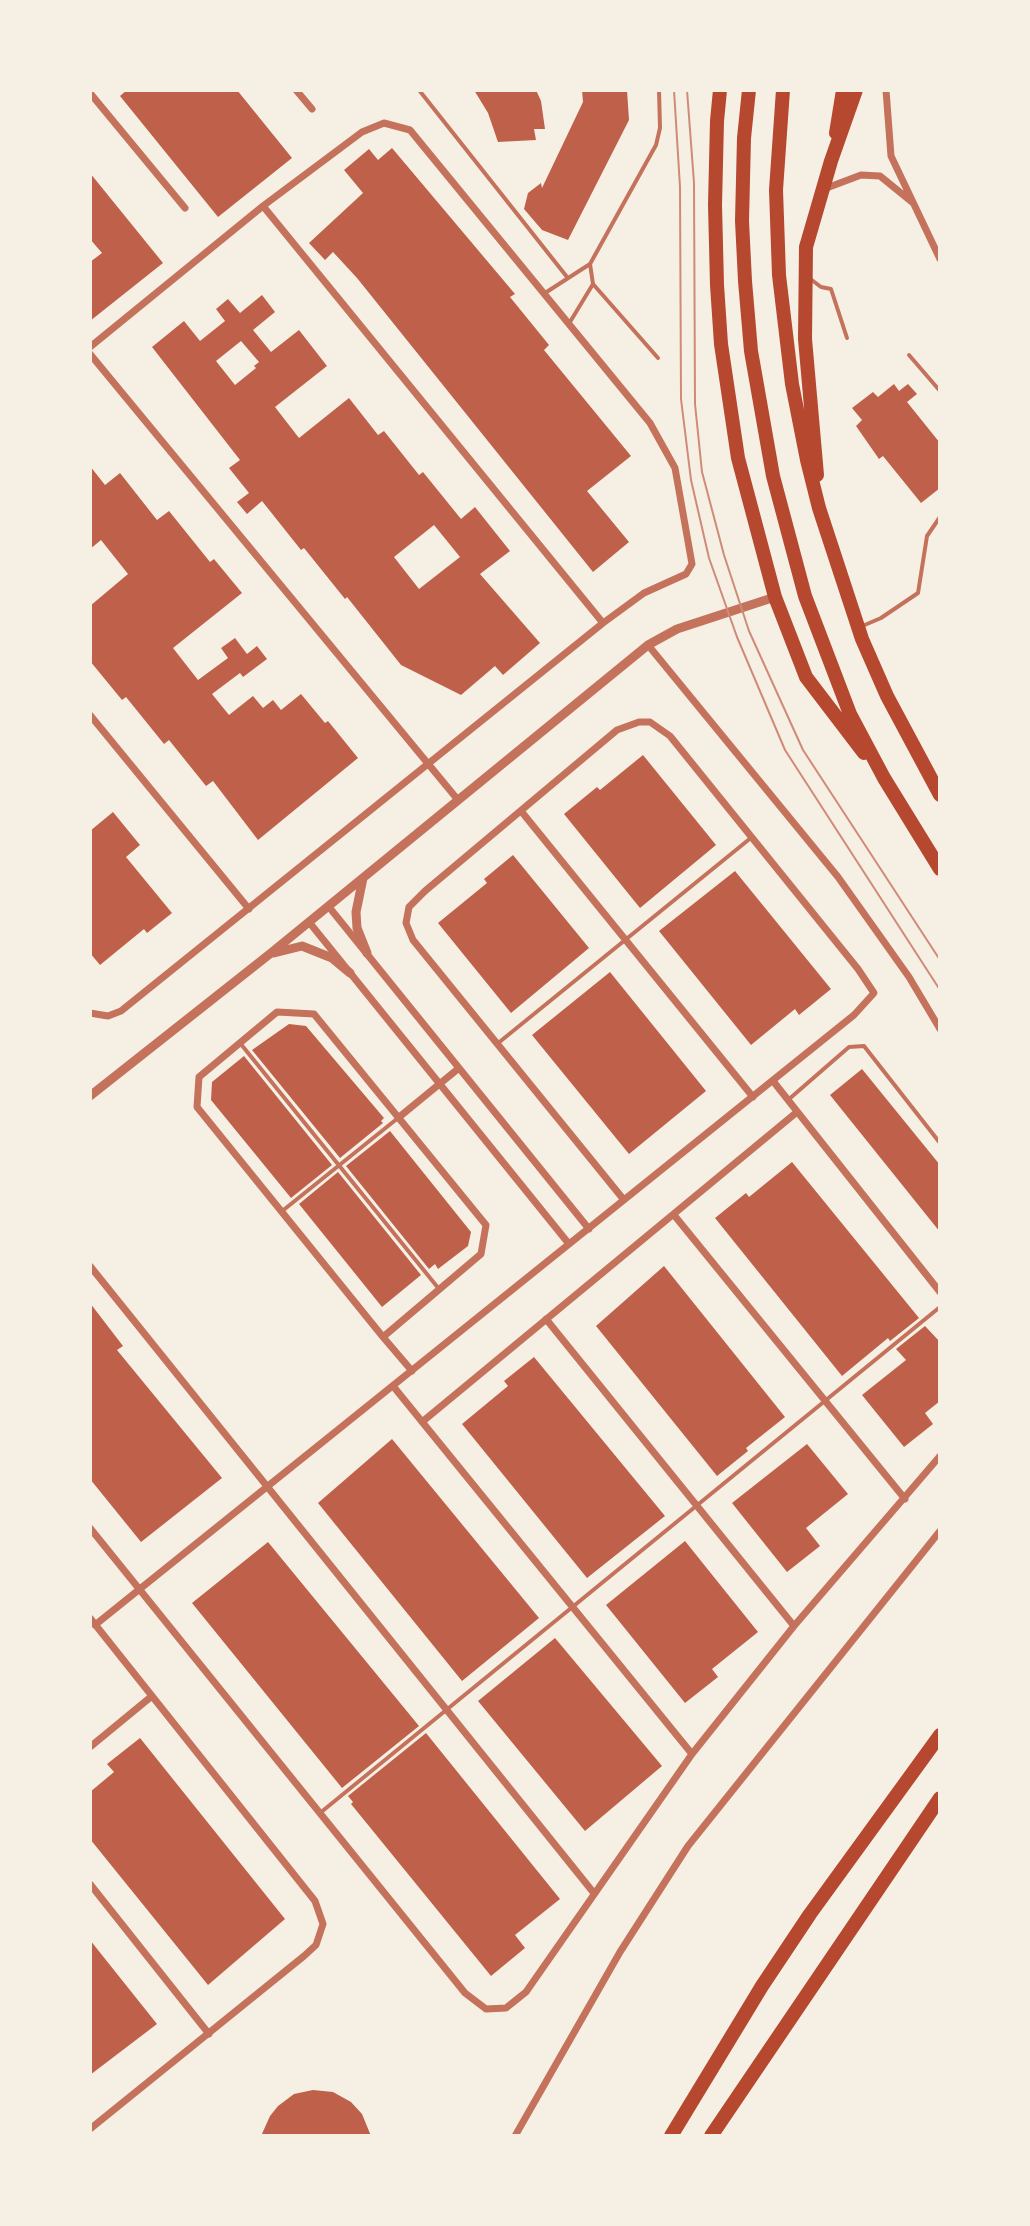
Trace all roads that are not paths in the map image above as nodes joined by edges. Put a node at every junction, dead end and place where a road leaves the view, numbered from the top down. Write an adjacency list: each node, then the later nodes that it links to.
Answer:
1 (296, 90): 11 (street)
2 (419, 90): 20 (lane)
3 (659, 90): 18 (lane)
4 (720, 90): 34 (highway)
5 (749, 90): 40 (highway)
6 (783, 90): 32 (highway)
7 (843, 90): 12 (highway)
8 (856, 90): 12 (highway)
9 (886, 90): 14 (street)
10 (90, 93): 16 (street)
11 (312, 109)
12 (831, 161): 13 (highway)
13 (823, 190): 14 (street); 19 (highway)
14 (914, 203): 17 (street)
15 (263, 206): 23 (street); 27 (street); 35 (street)
16 (185, 208)
17 (940, 259)
18 (590, 264): 20 (lane); 21 (lane)
19 (805, 270): 22 (lane); 24 (highway)
20 (567, 277): 23 (lane)
21 (593, 284): 25 (lane); 30 (lane)
22 (821, 287): 24 (lane); 26 (lane)
23 (545, 293): 25 (street)
24 (805, 301): 32 (highway)
25 (569, 323): 35 (street)
26 (847, 338)
27 (90, 347)
28 (90, 354): 39 (street)
29 (909, 355): 31 (lane)
30 (658, 358)
31 (940, 391)
32 (819, 508): 36 (highway)
33 (940, 517): 36 (lane)
34 (775, 597): 37 (street); 40 (highway)
35 (603, 623): 39 (street)
36 (858, 627): 41 (highway)
37 (648, 645): 42 (street); 55 (street)
38 (90, 715): 48 (street)
39 (429, 764): 42 (street); 48 (street)
40 (884, 778): 45 (highway)
41 (940, 795)
42 (458, 800): 46 (street)
43 (521, 811): 44 (street); 50 (street); 57 (street)
44 (752, 837): 50 (lane); 59 (street)
45 (940, 869)
46 (365, 875): 47 (street); 52 (street)
47 (329, 907): 49 (street); 52 (street)
48 (249, 909): 54 (street)
49 (309, 922): 51 (street); 53 (street)
50 (626, 940): 57 (lane); 62 (street)
51 (271, 953): 53 (street); 61 (street)
52 (367, 953): 58 (street)
53 (350, 973): 60 (street)
54 (90, 1013)
55 (940, 1029)
56 (240, 1043): 65 (street); 67 (lane); 69 (street)
57 (497, 1044): 68 (street)
58 (459, 1068): 60 (street); 71 (street)
59 (773, 1081): 62 (street); 63 (street)
60 (440, 1084): 65 (street); 72 (street)
61 (90, 1096)
62 (753, 1097): 68 (street)
63 (788, 1100): 64 (street); 66 (lane)
64 (797, 1112): 70 (street); 75 (street)
65 (398, 1118): 67 (lane); 74 (street)
66 (940, 1143)
67 (339, 1165): 69 (lane); 74 (lane)
68 (624, 1200): 71 (street)
69 (281, 1212): 78 (street)
70 (674, 1215): 77 (street); 81 (street)
71 (589, 1229): 72 (street)
72 (569, 1244): 79 (street)
73 (90, 1266): 84 (street)
74 (439, 1289): 78 (street)
75 (940, 1292)
76 (940, 1307): 81 (lane)
77 (546, 1319): 82 (street); 86 (street)
78 (383, 1337): 79 (street)
79 (412, 1371): 80 (street)
80 (393, 1386): 82 (street); 84 (street)
81 (825, 1401): 85 (street); 86 (lane)
82 (422, 1422): 90 (street)
83 (940, 1456): 85 (street)
84 (267, 1486): 89 (street); 94 (street)
85 (905, 1499): 92 (street)
86 (697, 1505): 90 (lane); 92 (street)
87 (90, 1528): 89 (street)
88 (940, 1531): 104 (street)
89 (140, 1589): 91 (street); 99 (street)
90 (573, 1607): 94 (lane); 97 (street)
91 (92, 1622): 93 (street)
92 (794, 1626): 97 (street)
93 (152, 1696): 96 (street); 102 (street)
94 (448, 1709): 99 (lane); 101 (street)
95 (937, 1738): 105 (highway)
96 (90, 1747)
97 (692, 1754): 101 (street)
98 (940, 1798): 106 (highway)
99 (320, 1813): 101 (street)
100 (90, 1884): 102 (street)
101 (593, 1892)
102 (209, 2034): 103 (street)
103 (90, 2129)
104 (515, 2136)
105 (671, 2136)
106 (711, 2136)

